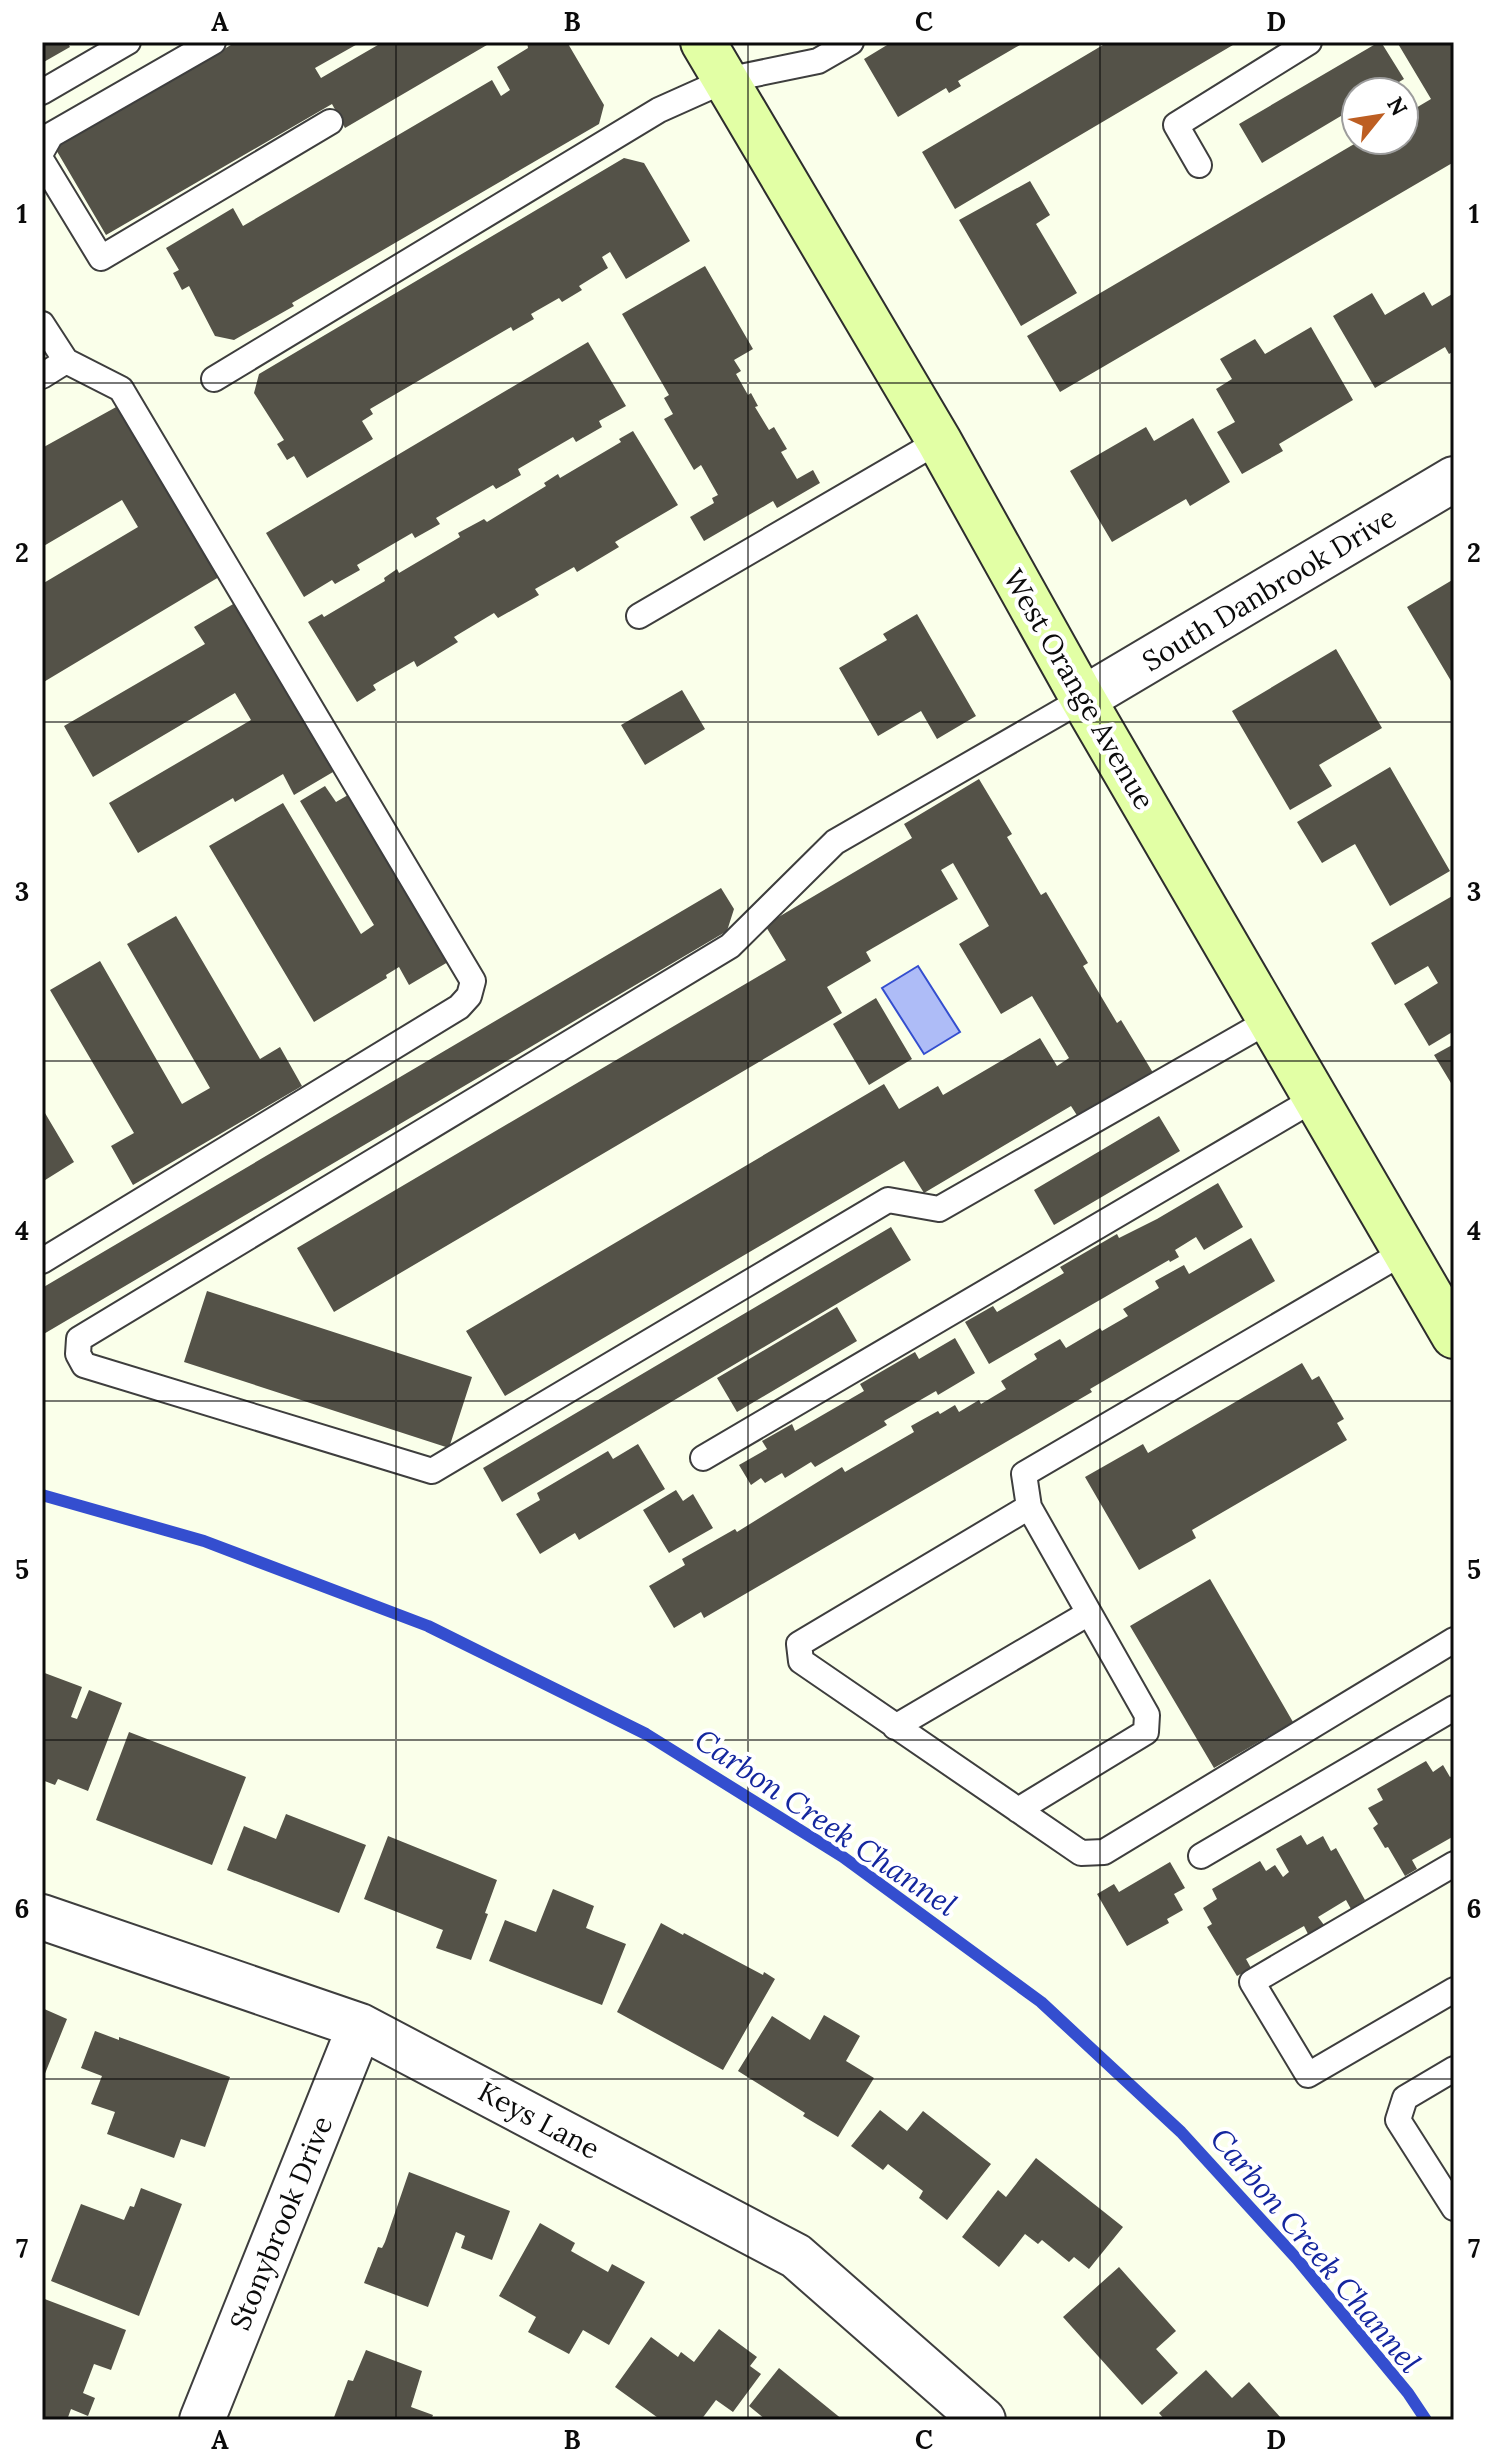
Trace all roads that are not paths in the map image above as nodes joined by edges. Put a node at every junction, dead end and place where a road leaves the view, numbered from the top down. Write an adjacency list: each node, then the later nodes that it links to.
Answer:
1 (128, 42): 7 (lane)
2 (213, 42): 9 (lane)
3 (703, 42): 6 (main road, West Orange Avenue)
4 (851, 42): 6 (lane)
5 (1309, 42): 11 (lane)
6 (726, 80): 15 (lane); 16 (main road, West Orange Avenue)
7 (42, 92)
8 (330, 122): 10 (lane)
9 (42, 151)
10 (42, 161)
11 (1199, 165)
12 (42, 324): 13 (lane)
13 (66, 361): 14 (lane); 23 (lane)
14 (42, 376)
15 (214, 379)
16 (939, 441): 18 (lane); 19 (main road, West Orange Avenue)
17 (1454, 479): 19 (street, South Danbrook Drive)
18 (639, 616)
19 (1083, 699): 20 (main road, West Orange Avenue); 20 (lane)
20 (1270, 1020): 21 (main road, West Orange Avenue)
21 (1316, 1098): 22 (main road, West Orange Avenue); 25 (lane)
22 (1404, 1252): 24 (main road, West Orange Avenue); 26 (lane)
23 (42, 1261)
24 (1454, 1336)
25 (703, 1458)
26 (1029, 1507): 27 (lane); 30 (lane)
27 (1089, 1613): 30 (lane); 31 (lane)
28 (1454, 1640): 31 (lane)
29 (1454, 1708): 32 (lane)
30 (895, 1727): 31 (lane)
31 (1018, 1810)
32 (1201, 1856)
33 (1454, 1864): 35 (lane)
34 (42, 1917): 36 (street, Keys Lane)
35 (1454, 1990)
36 (360, 2026): 39 (street, Stonybrook Drive); 40 (street, Keys Lane)
37 (1454, 2069): 38 (lane)
38 (1454, 2208)
39 (202, 2420)
40 (983, 2420)

